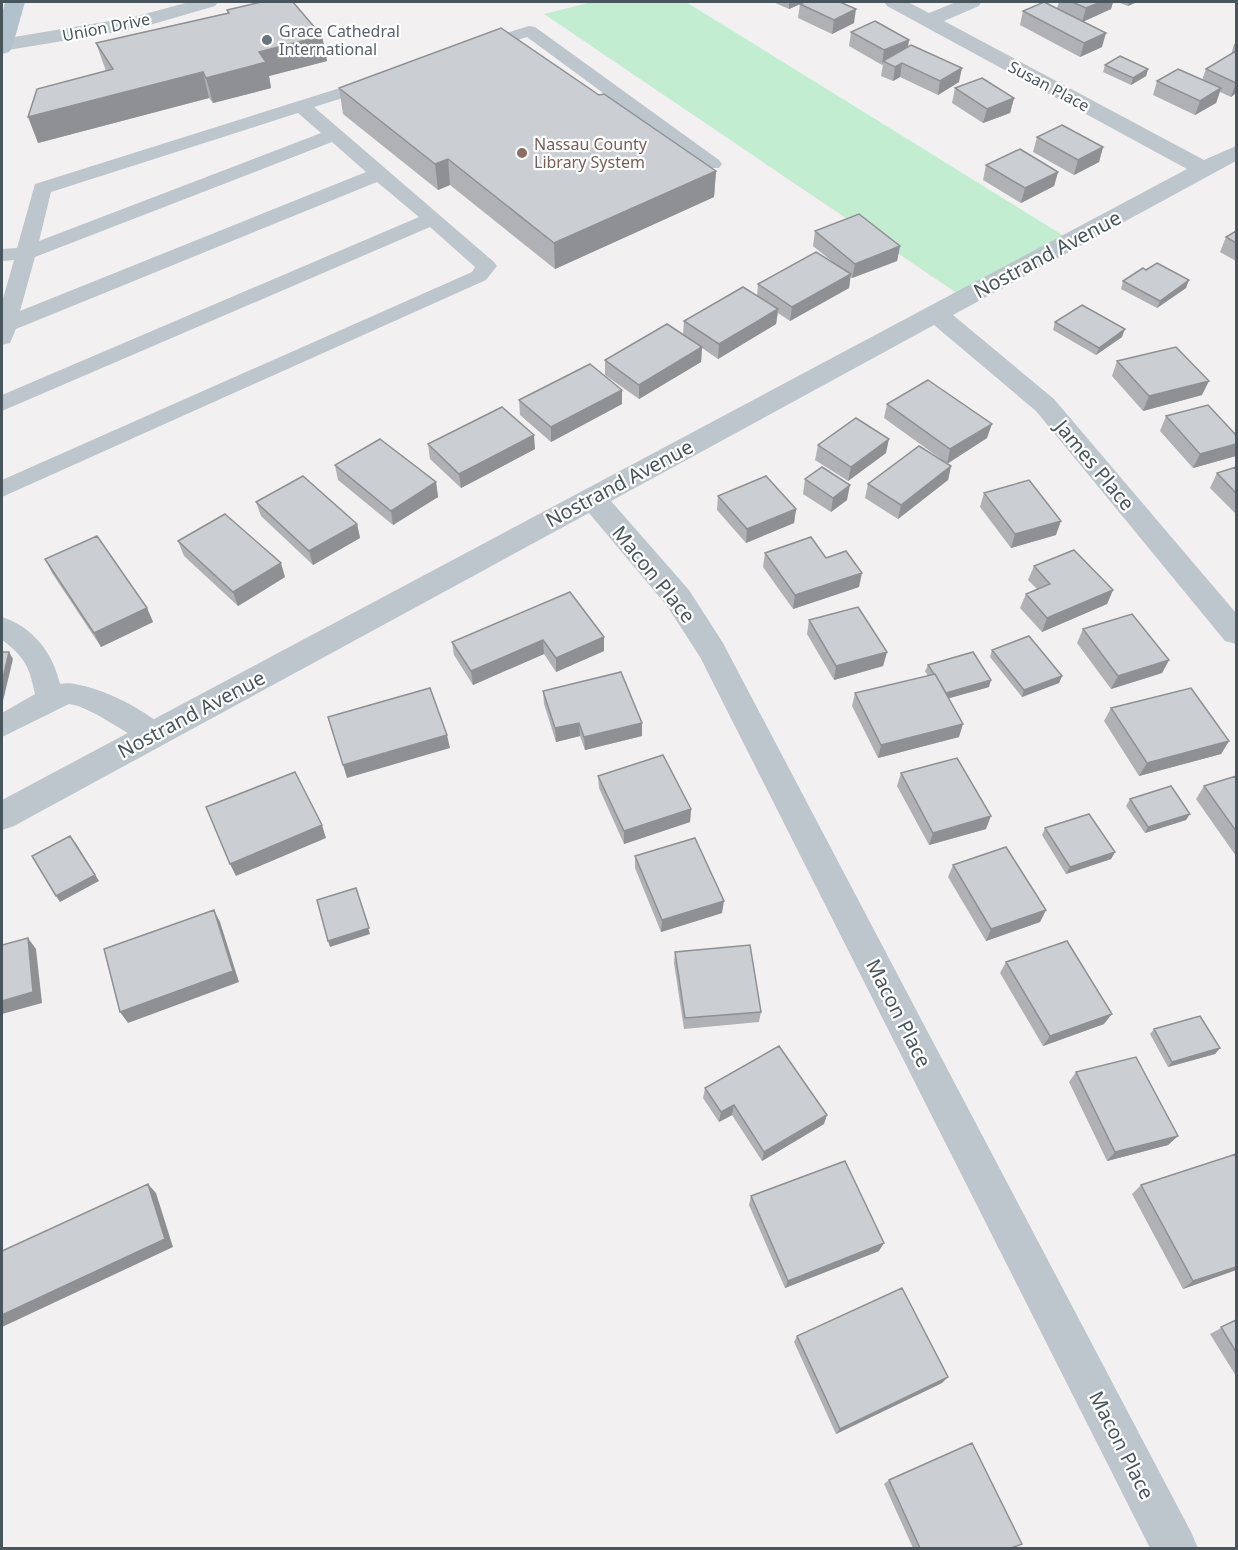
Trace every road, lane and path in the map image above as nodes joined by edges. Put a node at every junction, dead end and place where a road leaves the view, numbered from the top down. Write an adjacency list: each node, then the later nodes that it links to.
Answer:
1 (15, 2): 6 (main road)
2 (208, 2): 6 (street, Union Drive)
3 (894, 2): 5 (street, Susan Place)
4 (972, 2): 5 (street)
5 (928, 20): 13 (street, Susan Place)
6 (2, 46)
7 (464, 53): 12 (lane)
8 (388, 78): 9 (lane)
9 (302, 107): 10 (lane); 16 (lane)
10 (333, 135): 14 (lane); 16 (lane)
11 (1236, 152): 13 (street, Nostrand Avenue)
12 (712, 164)
13 (1204, 170): 18 (street, Nostrand Avenue)
14 (379, 174): 15 (lane); 19 (lane)
15 (432, 219): 20 (lane); 21 (lane)
16 (26, 253): 17 (lane); 19 (lane)
17 (2, 255)
18 (936, 314): 22 (street, Nostrand Avenue); 24 (street, James Place)
19 (3, 331)
20 (2, 404)
21 (2, 489)
22 (592, 498): 27 (street, Nostrand Avenue); 29 (street, Macon Place)
23 (2, 627): 25 (lane)
24 (1236, 633)
25 (50, 700): 26 (lane); 27 (lane)
26 (2, 726)
27 (154, 734): 28 (street, Nostrand Avenue)
28 (2, 816)
29 (1175, 1548)

